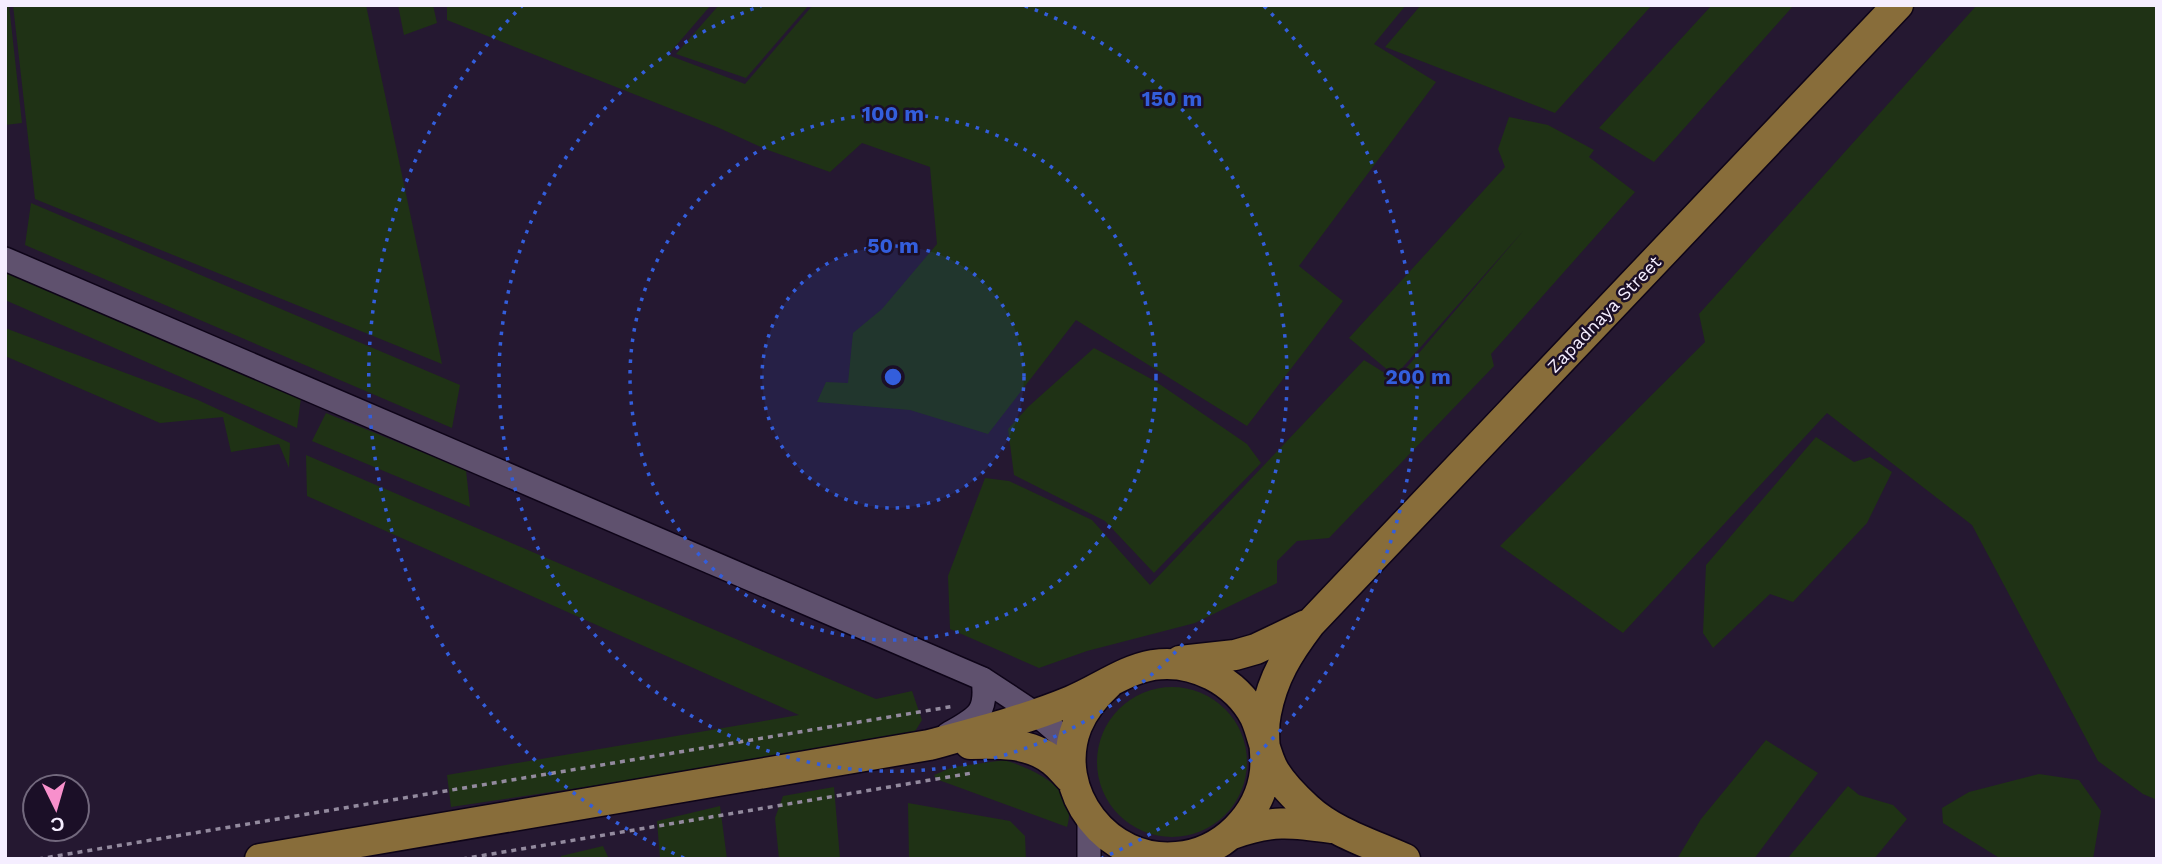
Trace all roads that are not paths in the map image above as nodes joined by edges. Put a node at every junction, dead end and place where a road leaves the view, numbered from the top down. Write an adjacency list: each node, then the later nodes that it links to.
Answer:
1 (1898, 5): 3 (main road, Zapadnaya Street)
2 (5, 259): 5 (lane)
3 (1310, 624): 4 (main road, Zapadnaya Street); 8 (main road, Zapadnaya Street)
4 (1152, 665): 6 (main road); 8 (main road)
5 (983, 679): 7 (lane); 9 (lane)
6 (1108, 684): 7 (main road); 10 (main road)
7 (1036, 714): 9 (main road); 10 (lane)
8 (1262, 736): 13 (main road); 14 (main road)
9 (929, 745): 11 (main road); 15 (main road)
10 (1072, 745): 11 (main road)
11 (1073, 781): 12 (main road)
12 (1089, 818): 14 (main road); 16 (lane)
13 (1335, 829): 14 (main road); 17 (main road)
14 (1226, 845)
15 (260, 859)
16 (1090, 859)
17 (1405, 859)

